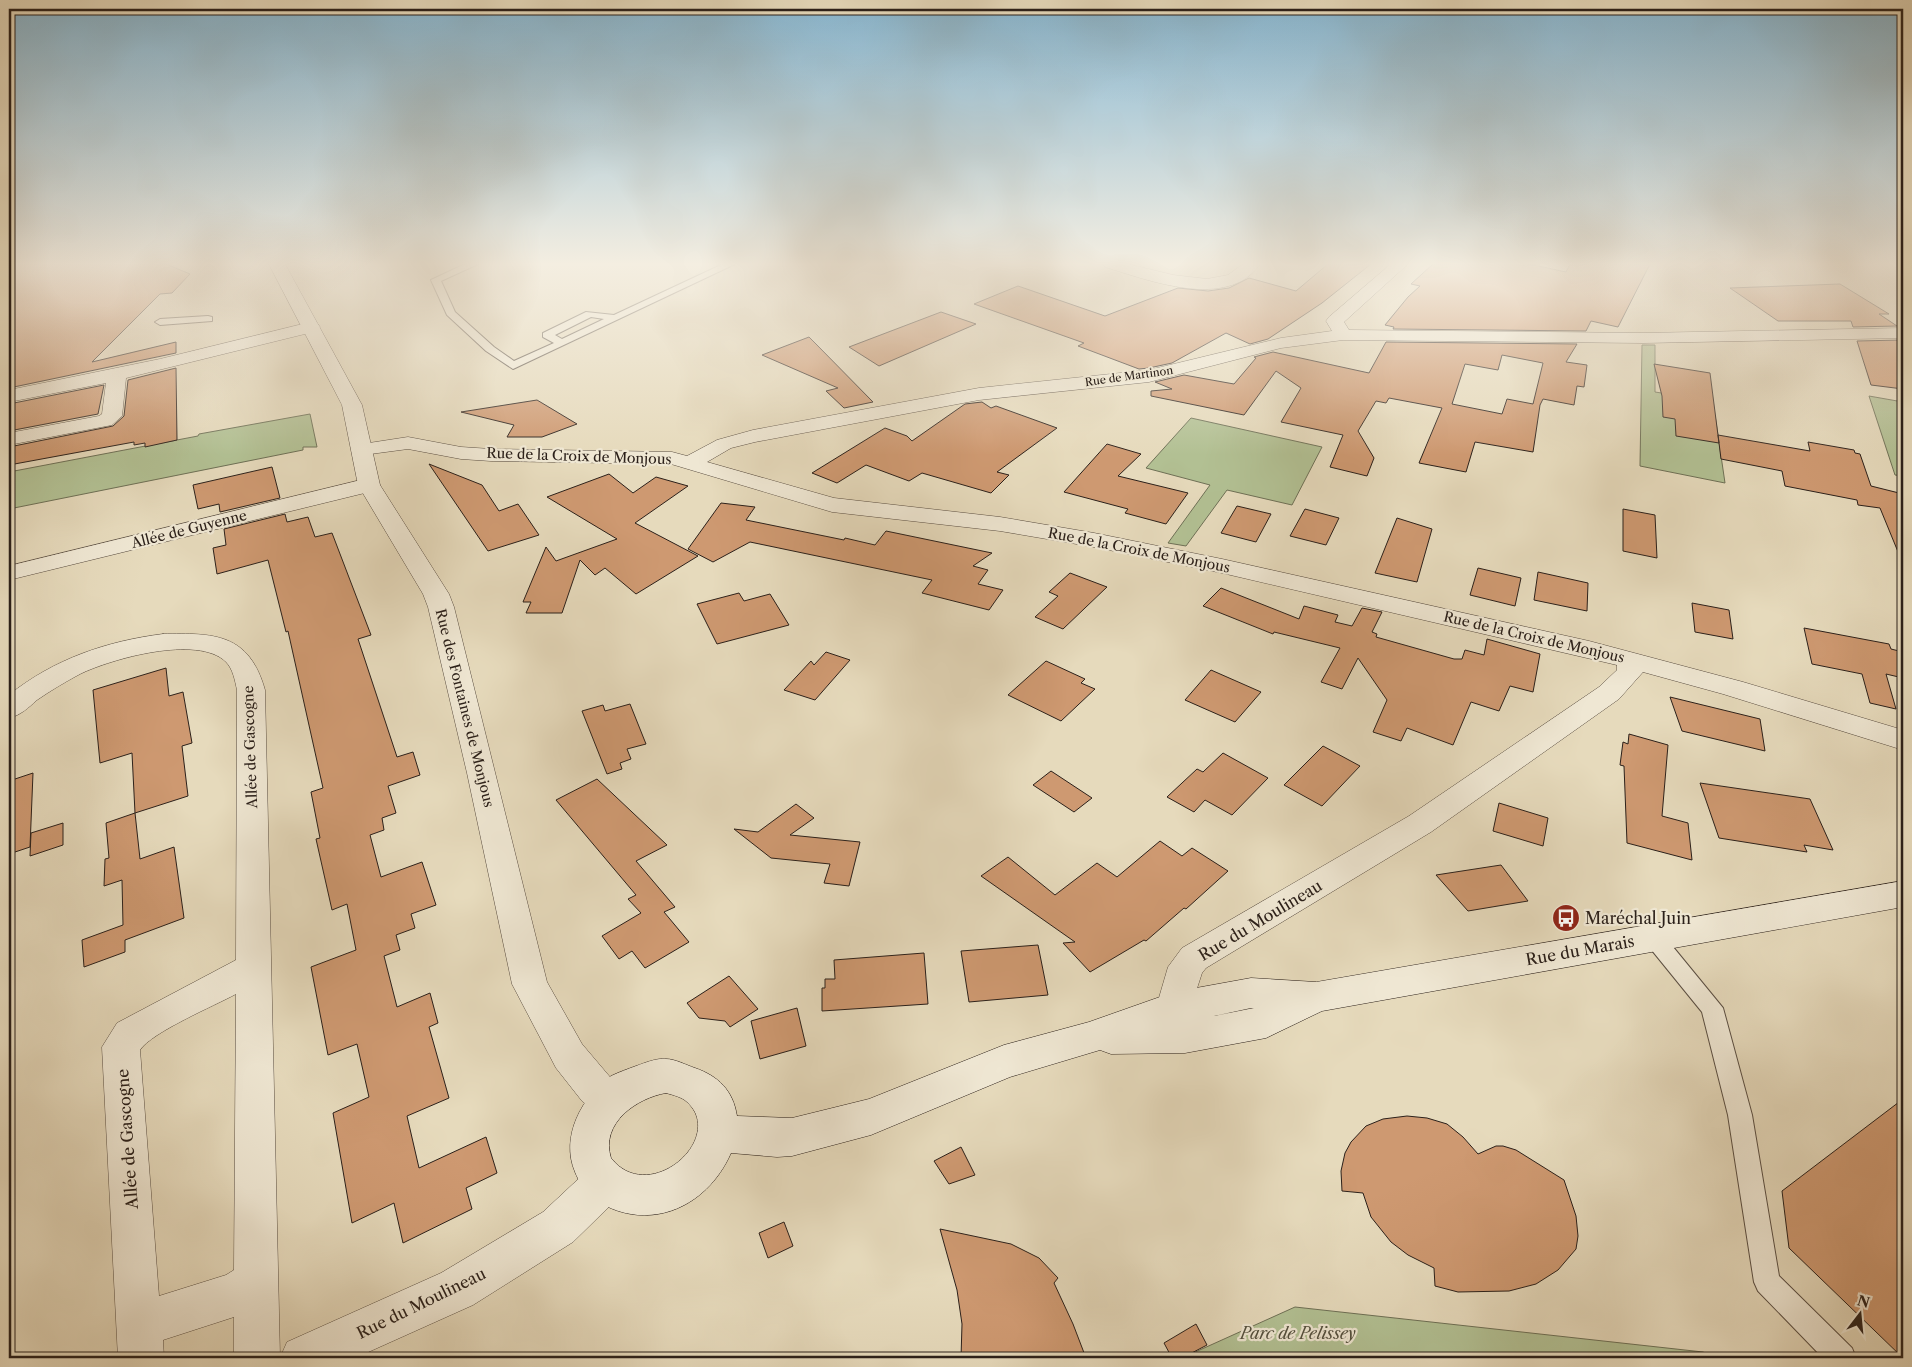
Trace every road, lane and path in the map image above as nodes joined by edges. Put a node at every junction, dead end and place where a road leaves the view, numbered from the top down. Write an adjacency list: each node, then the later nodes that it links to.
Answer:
1 (311, 327): 13 (street, Rue des Fontaines de Monjous)
2 (307, 328): 10 (street)
3 (466, 328): 9 (lane)
4 (562, 328): 9 (lane)
5 (594, 328): 9 (lane)
6 (1339, 328): 8 (street)
7 (1903, 333): 8 (street, Rue de Martinon)
8 (1343, 335): 14 (street, Rue de Martinon)
9 (562, 343)
10 (117, 376): 11 (street); 12 (street)
11 (9, 396)
12 (9, 439)
13 (363, 449): 14 (street, Rue de la Croix de Monjous); 15 (street, Rue des Fontaines de Monjous)
14 (691, 462): 17 (street, Rue de la Croix de Monjous)
15 (369, 485): 16 (street, Allée de Guyenne); 26 (street, Rue des Fontaines de Monjous)
16 (9, 573)
17 (1631, 660): 19 (street, Rue de la Croix de Monjous); 24 (street, Rue du Moulineau)
18 (9, 709): 22 (street, Allée de Gascogne)
19 (1903, 740)
20 (1903, 894): 21 (street, Rue du Marais)
21 (1653, 937): 23 (street, Rue du Marais); 33 (lane)
22 (253, 968): 29 (street, Allée de Gascogne); 30 (street, Allée de Gascogne)
23 (1316, 997): 24 (street, Rue du Marais); 25 (street, Rue du Marais)
24 (1174, 1008): 25 (street)
25 (1089, 1038): 27 (street)
26 (611, 1100): 27 (street); 28 (street)
27 (719, 1133): 28 (street)
28 (604, 1183): 32 (street, Rue du Moulineau)
29 (256, 1281): 30 (street, Allée de Gascogne); 31 (street, Allée de Gascogne)
30 (140, 1342)
31 (257, 1358)
32 (303, 1358)
33 (1842, 1358)

